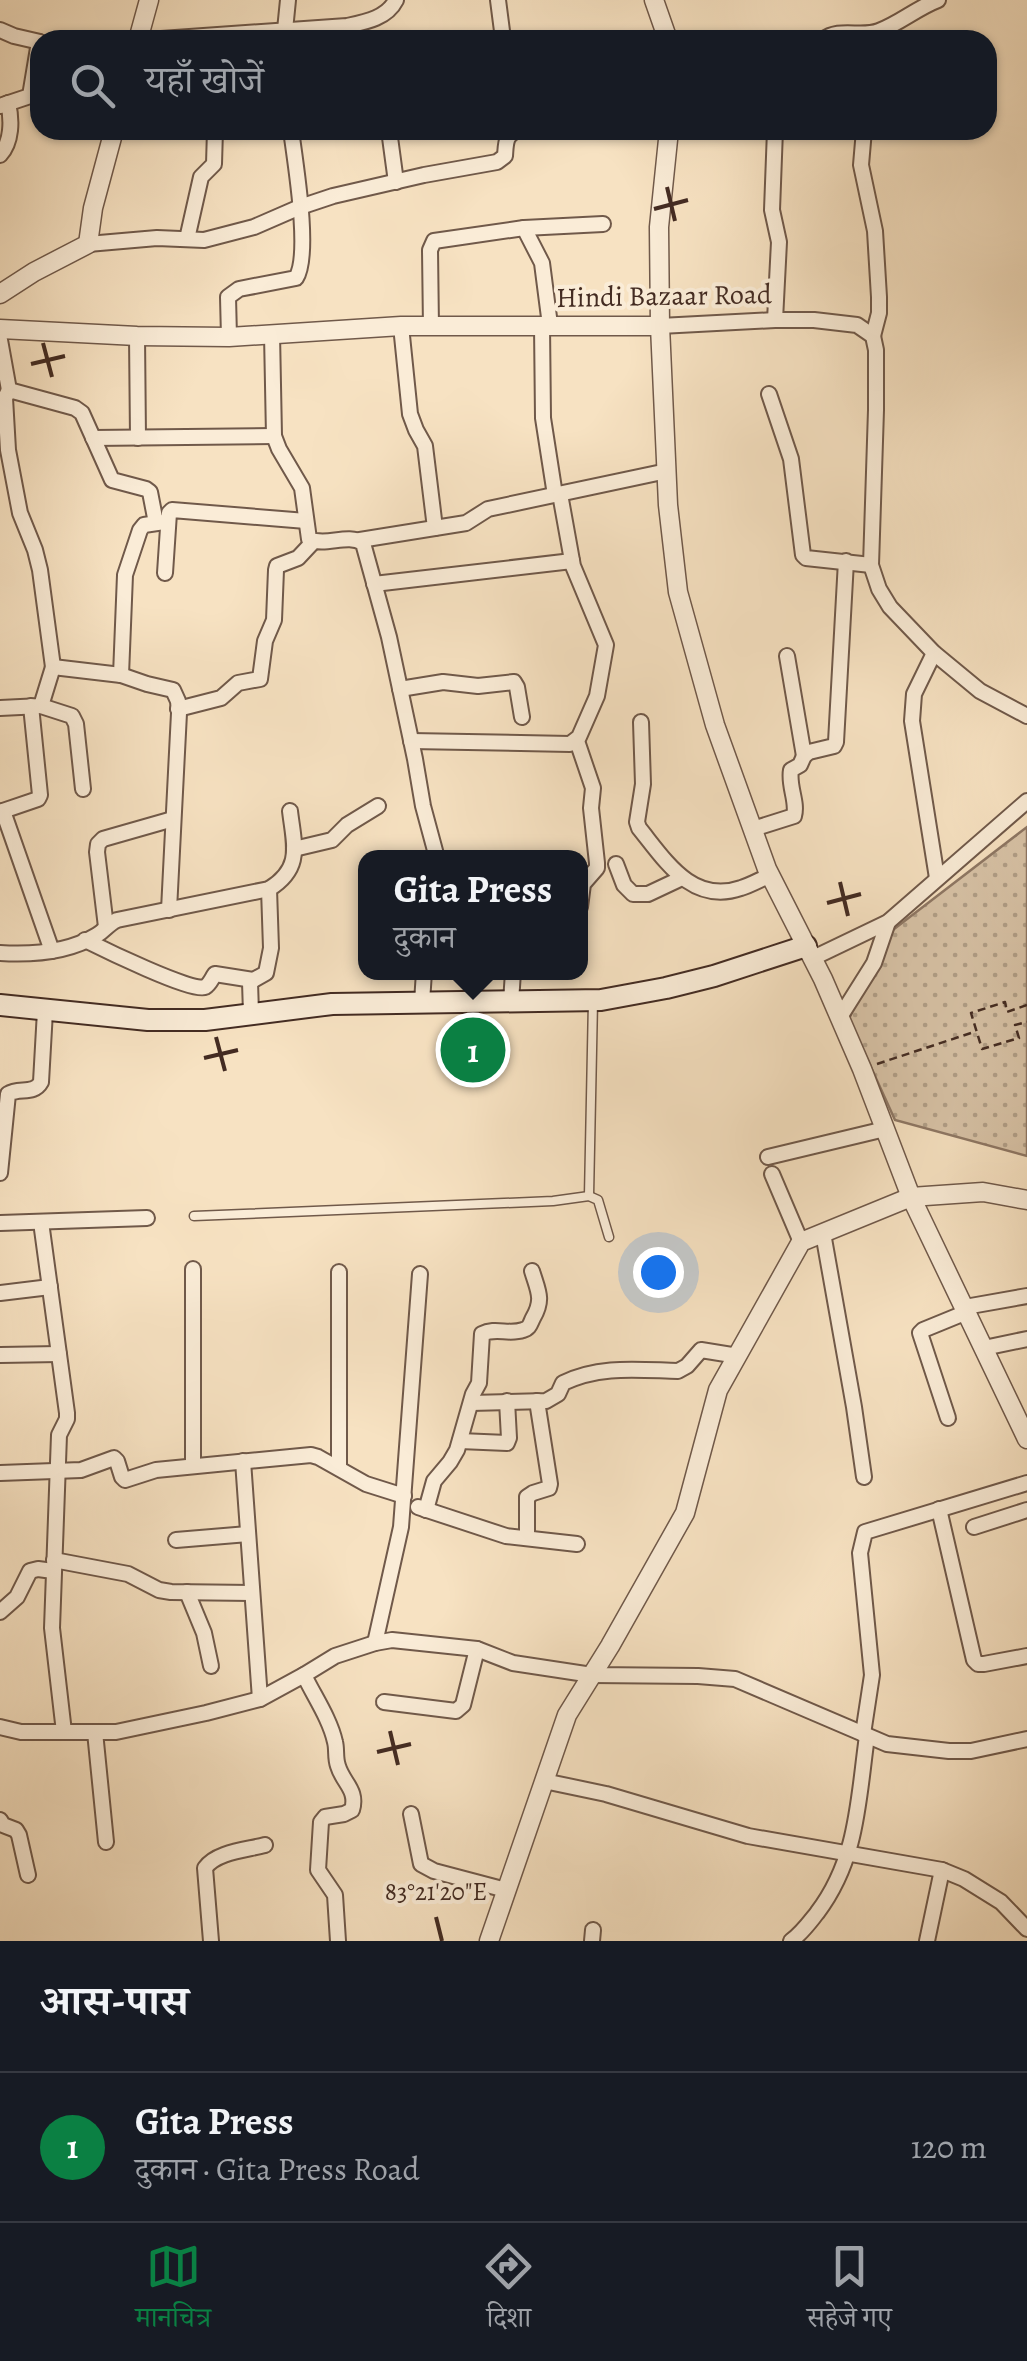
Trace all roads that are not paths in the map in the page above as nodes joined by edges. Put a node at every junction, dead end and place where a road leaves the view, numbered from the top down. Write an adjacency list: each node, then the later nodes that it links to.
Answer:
1 (149, 0): 9 (street)
2 (288, 0): 10 (street)
3 (396, 0): 10 (street)
4 (498, 0): 11 (street)
5 (938, 0): 7 (street)
6 (660, 5): 12 (street)
7 (912, 6): 13 (street)
8 (0, 30): 14 (street)
9 (141, 30)
10 (285, 30)
11 (502, 30)
12 (666, 30)
13 (884, 30)
14 (30, 40)
15 (30, 94): 16 (street)
16 (4, 104): 25 (street)
17 (111, 140): 31 (street)
18 (215, 140): 30 (street)
19 (292, 140): 27 (street)
20 (390, 140): 26 (street)
21 (506, 140): 26 (street)
22 (669, 140): 36 (street)
23 (775, 140): 33 (street)
24 (863, 140): 42 (street)
25 (0, 155)
26 (396, 182): 27 (street)
27 (300, 207): 30 (street); 41 (street)
28 (603, 224): 29 (street)
29 (524, 228): 34 (street); 37 (street)
30 (186, 239): 31 (street)
31 (88, 244): 32 (street)
32 (0, 294)
33 (776, 320): 36 (street, Hindi Bazaar Road); 42 (street, Hindi Bazaar Road)
34 (546, 325): 36 (street, Hindi Bazaar Road); 37 (street, Hindi Bazaar Road); 50 (street)
35 (401, 326): 37 (street, Hindi Bazaar Road); 39 (street, Hindi Bazaar Road); 53 (street)
36 (660, 326): 49 (street)
37 (431, 327)
38 (0, 329): 40 (street, Hindi Bazaar Road)
39 (272, 334): 41 (street, Hindi Bazaar Road); 46 (street)
40 (136, 336): 41 (street, Hindi Bazaar Road); 48 (street)
41 (228, 336)
42 (873, 336): 58 (street)
43 (0, 340): 44 (street)
44 (5, 383): 47 (street); 63 (street)
45 (769, 394): 57 (street)
46 (274, 436): 48 (street); 52 (street)
47 (93, 438): 48 (street); 51 (street)
48 (138, 438)
49 (668, 471): 50 (street); 81 (street)
50 (557, 494): 53 (street); 56 (street)
51 (162, 522): 52 (street); 59 (street); 64 (street)
52 (306, 522): 55 (street)
53 (435, 528): 54 (street)
54 (360, 540): 55 (street); 60 (street)
55 (313, 542): 68 (street)
56 (572, 561): 60 (street); 73 (street)
57 (846, 561): 58 (street); 74 (street)
58 (871, 565): 61 (street)
59 (165, 573)
60 (374, 584): 65 (street)
61 (934, 653): 69 (street); 88 (street)
62 (786, 656): 74 (street)
63 (53, 667): 64 (street); 66 (street)
64 (121, 675): 68 (street)
65 (400, 689): 70 (street); 72 (street)
66 (36, 706): 67 (street); 75 (street); 79 (street)
67 (0, 708)
68 (178, 709): 80 (street)
69 (1027, 716)
70 (522, 718)
71 (641, 722): 87 (street)
72 (411, 740): 73 (street); 83 (street)
73 (577, 740): 86 (street)
74 (804, 756): 81 (street)
75 (83, 789)
76 (1027, 801): 88 (street)
77 (378, 806): 82 (street)
78 (290, 810): 82 (street)
79 (1, 812): 94 (street)
80 (174, 819): 90 (street); 92 (street)
81 (753, 828): 85 (street)
82 (294, 849): 89 (street)
83 (435, 850)
84 (616, 864): 87 (street)
85 (770, 875): 87 (street); 95 (street)
86 (588, 878)
87 (682, 878)
88 (938, 878): 91 (street)
89 (270, 890): 90 (street); 97 (street)
90 (169, 910): 92 (street)
91 (888, 922): 95 (street); 106 (street)
92 (106, 927): 93 (street)
93 (79, 943): 94 (street); 97 (street)
94 (52, 952): 96 (street)
95 (810, 952): 100 (main road); 106 (street)
96 (0, 953)
97 (253, 980): 105 (street)
98 (423, 980): 101 (street)
99 (512, 980): 102 (street)
100 (593, 1000): 102 (main road); 111 (lane)
101 (422, 1002): 102 (main road); 105 (main road)
102 (511, 1002)
103 (0, 1004): 104 (main road)
104 (45, 1011): 105 (main road); 109 (street)
105 (251, 1013)
106 (840, 1018): 107 (street)
107 (885, 1129): 108 (street); 112 (street)
108 (768, 1158)
109 (0, 1173)
110 (772, 1174): 120 (street)
111 (589, 1196): 114 (lane); 119 (lane)
112 (910, 1197): 113 (street); 118 (street); 128 (street)
113 (1027, 1200)
114 (194, 1216)
115 (146, 1218): 116 (street)
116 (41, 1222): 117 (street); 125 (street)
117 (0, 1223)
118 (823, 1233): 120 (street); 145 (street)
119 (610, 1237)
120 (801, 1242): 133 (street)
121 (193, 1269): 141 (street)
122 (532, 1271): 136 (street)
123 (339, 1272): 142 (street)
124 (420, 1274): 147 (street)
125 (50, 1287): 126 (street); 131 (street)
126 (0, 1293)
127 (1027, 1296): 128 (street)
128 (966, 1310): 130 (street); 137 (street)
129 (1027, 1340): 130 (street)
130 (984, 1348): 138 (street)
131 (59, 1354): 132 (street); 143 (street)
132 (0, 1356)
133 (738, 1356): 135 (street); 165 (street)
134 (507, 1401): 135 (street); 136 (street); 139 (street)
135 (537, 1401): 153 (street)
136 (471, 1403): 139 (street)
137 (948, 1418)
138 (1027, 1439)
139 (460, 1440): 149 (street)
140 (242, 1461): 141 (street); 142 (street); 152 (street)
141 (192, 1466): 143 (street)
142 (339, 1468): 147 (street)
143 (58, 1472): 144 (street); 156 (street)
144 (0, 1473)
145 (864, 1476)
146 (1027, 1484): 148 (street)
147 (404, 1499): 149 (street); 160 (street)
148 (939, 1509): 162 (street); 171 (street)
149 (426, 1510): 153 (street)
150 (1027, 1510): 151 (street)
151 (974, 1527)
152 (248, 1534): 154 (street); 158 (street)
153 (527, 1538): 155 (street)
154 (176, 1540)
155 (577, 1544)
156 (54, 1565): 157 (street); 159 (street); 169 (street)
157 (187, 1592): 158 (street); 163 (street)
158 (252, 1592): 166 (street)
159 (0, 1612)
160 (376, 1642): 161 (street); 164 (street)
161 (477, 1648): 165 (street); 167 (street)
162 (1027, 1656)
163 (211, 1666)
164 (304, 1676): 166 (street); 184 (street)
165 (592, 1676): 171 (street); 173 (street)
166 (260, 1698): 170 (street)
167 (384, 1702)
168 (0, 1727): 169 (street)
169 (64, 1732): 170 (street)
170 (95, 1732): 176 (street)
171 (865, 1735): 172 (street); 178 (street)
172 (1027, 1740)
173 (544, 1781): 178 (street); 181 (street)
174 (411, 1814): 181 (street)
175 (0, 1820): 180 (street)
176 (106, 1842)
177 (265, 1844): 183 (street)
178 (849, 1856): 179 (street); 186 (street)
179 (942, 1870): 182 (street); 187 (street)
180 (28, 1875)
181 (506, 1890): 185 (street)
182 (1027, 1929)
183 (211, 1941)
184 (338, 1941)
185 (489, 1941)
186 (791, 1941)
187 (927, 1941)

